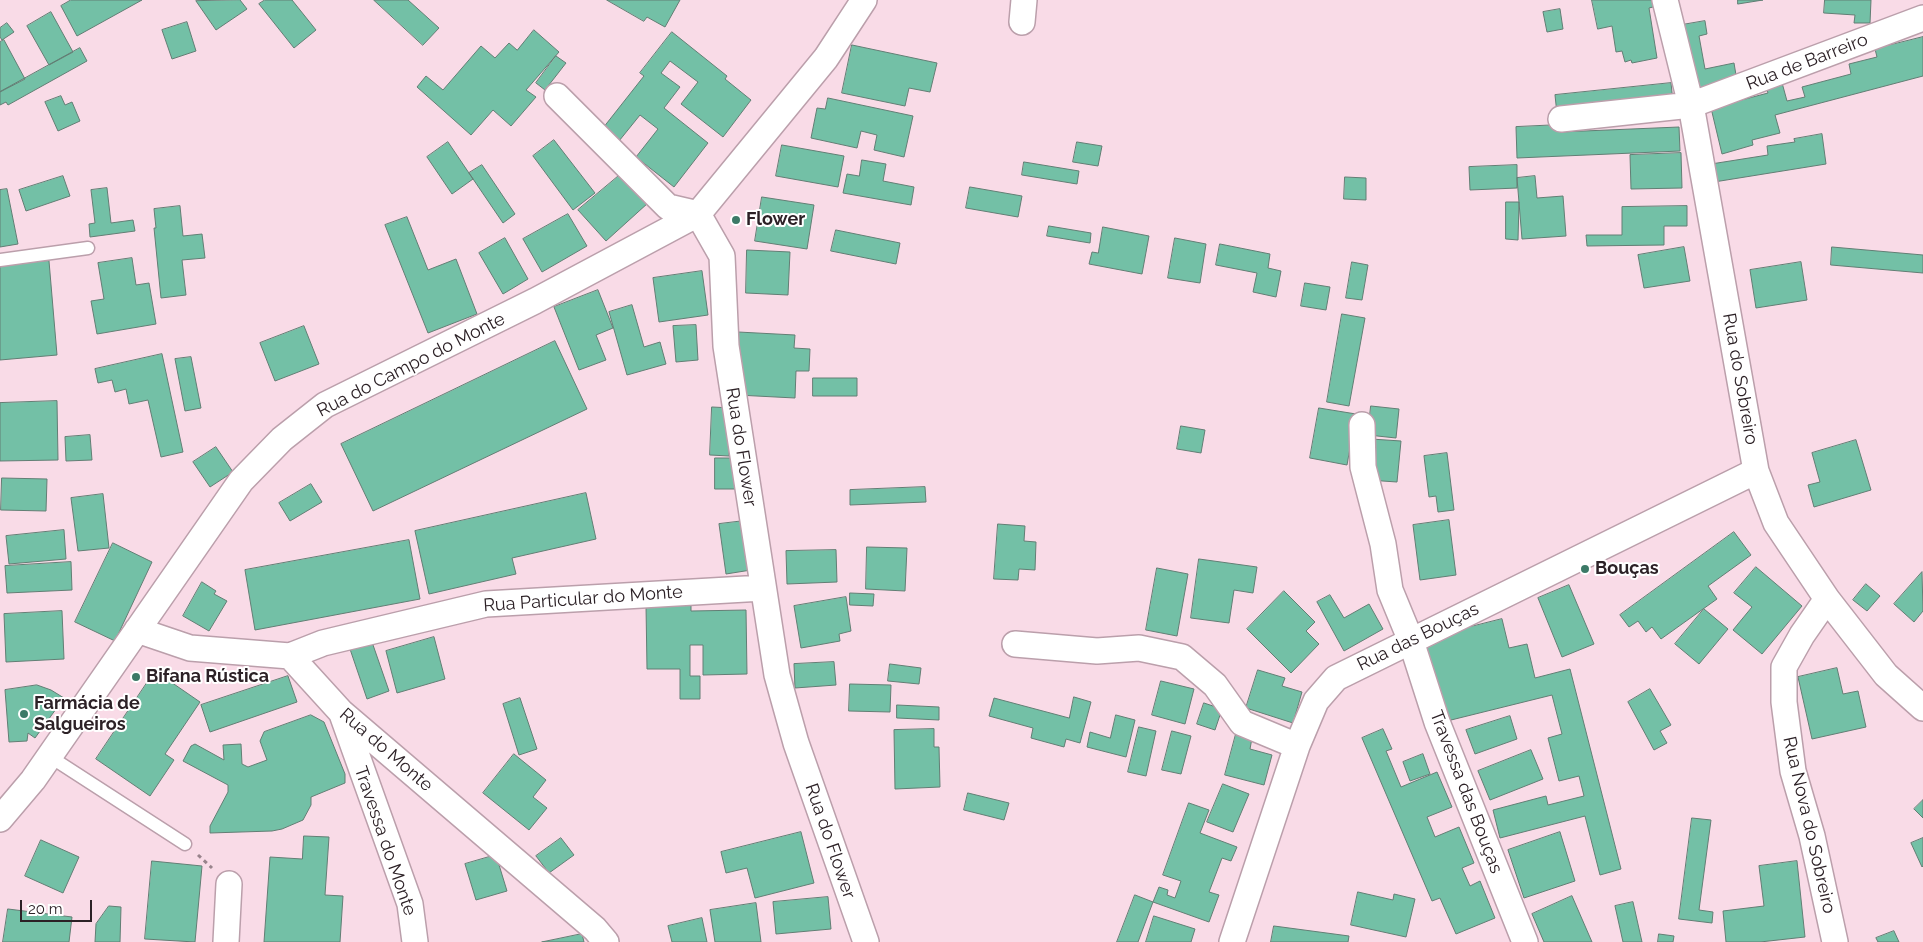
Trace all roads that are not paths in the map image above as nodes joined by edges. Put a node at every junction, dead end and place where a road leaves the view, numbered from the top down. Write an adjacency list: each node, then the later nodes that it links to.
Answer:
1 (864, 0): 7 (street)
2 (1665, 0): 5 (street, Rua do Sobreiro)
3 (1923, 18): 5 (street, Rua de Barreiro)
4 (557, 96): 7 (street)
5 (1691, 105): 6 (street, Rua de Barreiro); 11 (street, Rua do Sobreiro)
6 (1561, 119)
7 (698, 214): 12 (street, Rua do Flower); 14 (street, Rua do Campo do Monte)
8 (88, 248): 9 (lane)
9 (0, 260)
10 (1362, 425): 15 (street, Travessa das Bouças)
11 (1756, 471): 13 (street, Rua do Sobreiro); 15 (street, Rua das Bouças)
12 (763, 588): 17 (street, Rua Particular do Monte); 28 (street, Rua do Flower)
13 (1827, 599): 18 (street, Rua do Sobreiro); 31 (street, Rua Nova do Sobreiro)
14 (136, 630): 17 (street); 21 (street, Rua do Campo do Monte)
15 (1410, 641): 20 (street, Rua das Bouças); 30 (street, Travessa das Bouças)
16 (1015, 644): 20 (street)
17 (290, 656): 19 (street, Rua do Monte)
18 (1923, 708)
19 (342, 712): 26 (street, Travessa do Monte); 27 (street, Rua do Monte)
20 (1297, 746): 29 (street, Rua das Bouças)
21 (49, 756): 22 (street, Rua do Campo do Monte); 23 (lane)
22 (0, 819)
23 (185, 844)
24 (228, 884): 25 (street)
25 (226, 942)
26 (415, 942)
27 (606, 942)
28 (866, 942)
29 (1232, 942)
30 (1525, 942)
31 (1835, 942)

